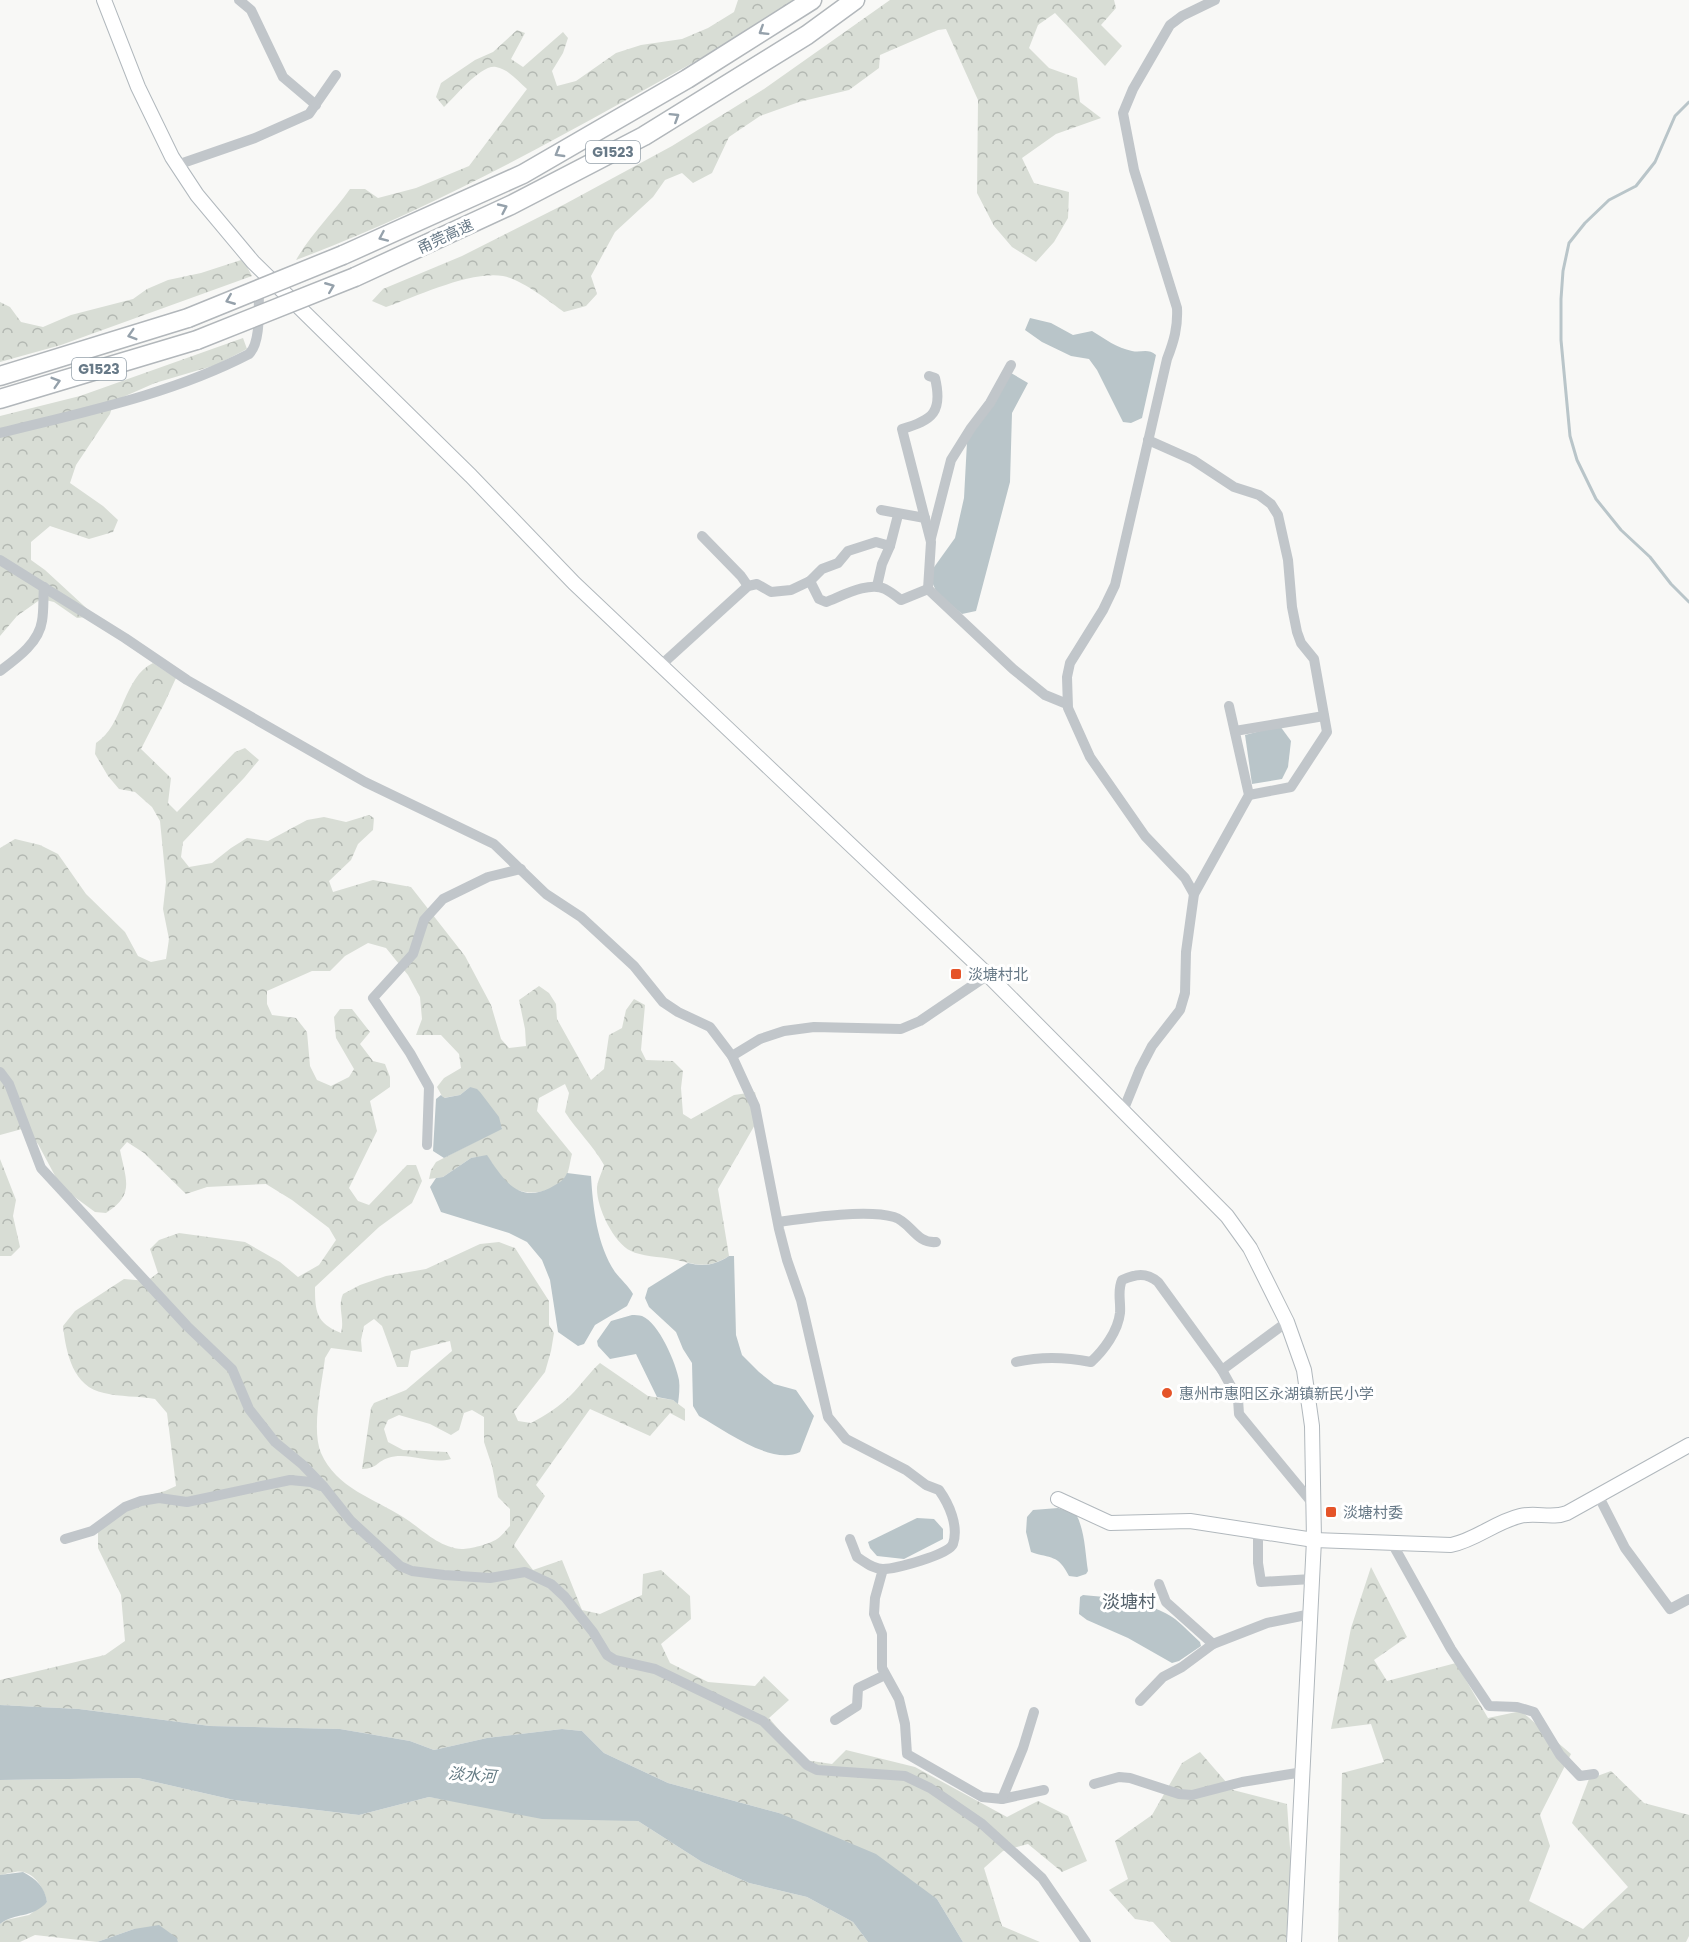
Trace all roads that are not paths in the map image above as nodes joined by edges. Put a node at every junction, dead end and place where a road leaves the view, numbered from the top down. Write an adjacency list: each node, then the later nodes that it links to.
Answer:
1 (104, 0): 8 (main road)
2 (239, 0): 7 (street)
3 (812, 0): 11 (highway, 甬莞高速 / G1523, one-way to 11, bridge)
4 (855, 0): 13 (highway, 甬莞高速 / G1523, one-way to 4, bridge)
5 (1215, 0): 15 (street)
6 (336, 75): 7 (street)
7 (316, 105): 8 (street)
8 (177, 165): 9 (main road)
9 (260, 269): 14 (street); 28 (main road)
10 (1011, 365): 20 (street)
11 (0, 376)
12 (929, 376): 18 (street)
13 (0, 399)
14 (0, 433)
15 (1148, 440): 30 (street); 32 (street)
16 (881, 510): 17 (street)
17 (898, 514): 18 (street); 21 (street)
18 (925, 518): 20 (street)
19 (702, 536): 24 (street)
20 (931, 542): 27 (street)
21 (890, 546): 23 (street); 25 (street)
22 (0, 560): 26 (street)
23 (810, 581): 24 (street); 25 (street)
24 (748, 586): 28 (street)
25 (877, 586): 27 (street)
26 (44, 587): 29 (street); 35 (street)
27 (928, 589): 30 (street)
28 (660, 666): 37 (main road)
29 (0, 671)
30 (1067, 704): 36 (street)
31 (1229, 706): 33 (street)
32 (1324, 716): 33 (street); 34 (street)
33 (1235, 731): 34 (street)
34 (1249, 795): 36 (street)
35 (521, 869): 38 (street); 41 (street)
36 (1194, 894): 40 (street)
37 (988, 975): 38 (street); 40 (main road)
38 (732, 1056): 42 (street)
39 (0, 1072): 48 (street)
40 (1123, 1111): 44 (main road)
41 (427, 1145)
42 (778, 1222): 43 (street); 57 (street)
43 (936, 1242)
44 (1287, 1322): 46 (street); 51 (main road)
45 (1016, 1362): 46 (street)
46 (1222, 1370): 51 (street)
47 (1689, 1445): 49 (main road)
48 (324, 1487): 53 (street); 72 (street)
49 (1598, 1495): 56 (main road); 60 (street)
50 (1058, 1499): 52 (main road)
51 (1314, 1505): 55 (main road)
52 (1258, 1531): 55 (main road); 58 (street)
53 (65, 1539)
54 (850, 1539): 57 (street)
55 (1314, 1540): 56 (main road); 58 (main road)
56 (1392, 1543): 68 (street)
57 (883, 1569): 63 (street)
58 (1312, 1579): 61 (main road)
59 (1159, 1584): 62 (street)
60 (1689, 1599)
61 (1311, 1614): 62 (street); 67 (main road)
62 (1214, 1644): 64 (street)
63 (885, 1675): 66 (street); 71 (street)
64 (1140, 1701)
65 (1034, 1712): 71 (street)
66 (835, 1720)
67 (1303, 1772): 69 (street); 73 (main road)
68 (1594, 1774)
69 (1094, 1784)
70 (1044, 1790): 71 (street)
71 (1002, 1799)
72 (1086, 1942)
73 (1294, 1942)

